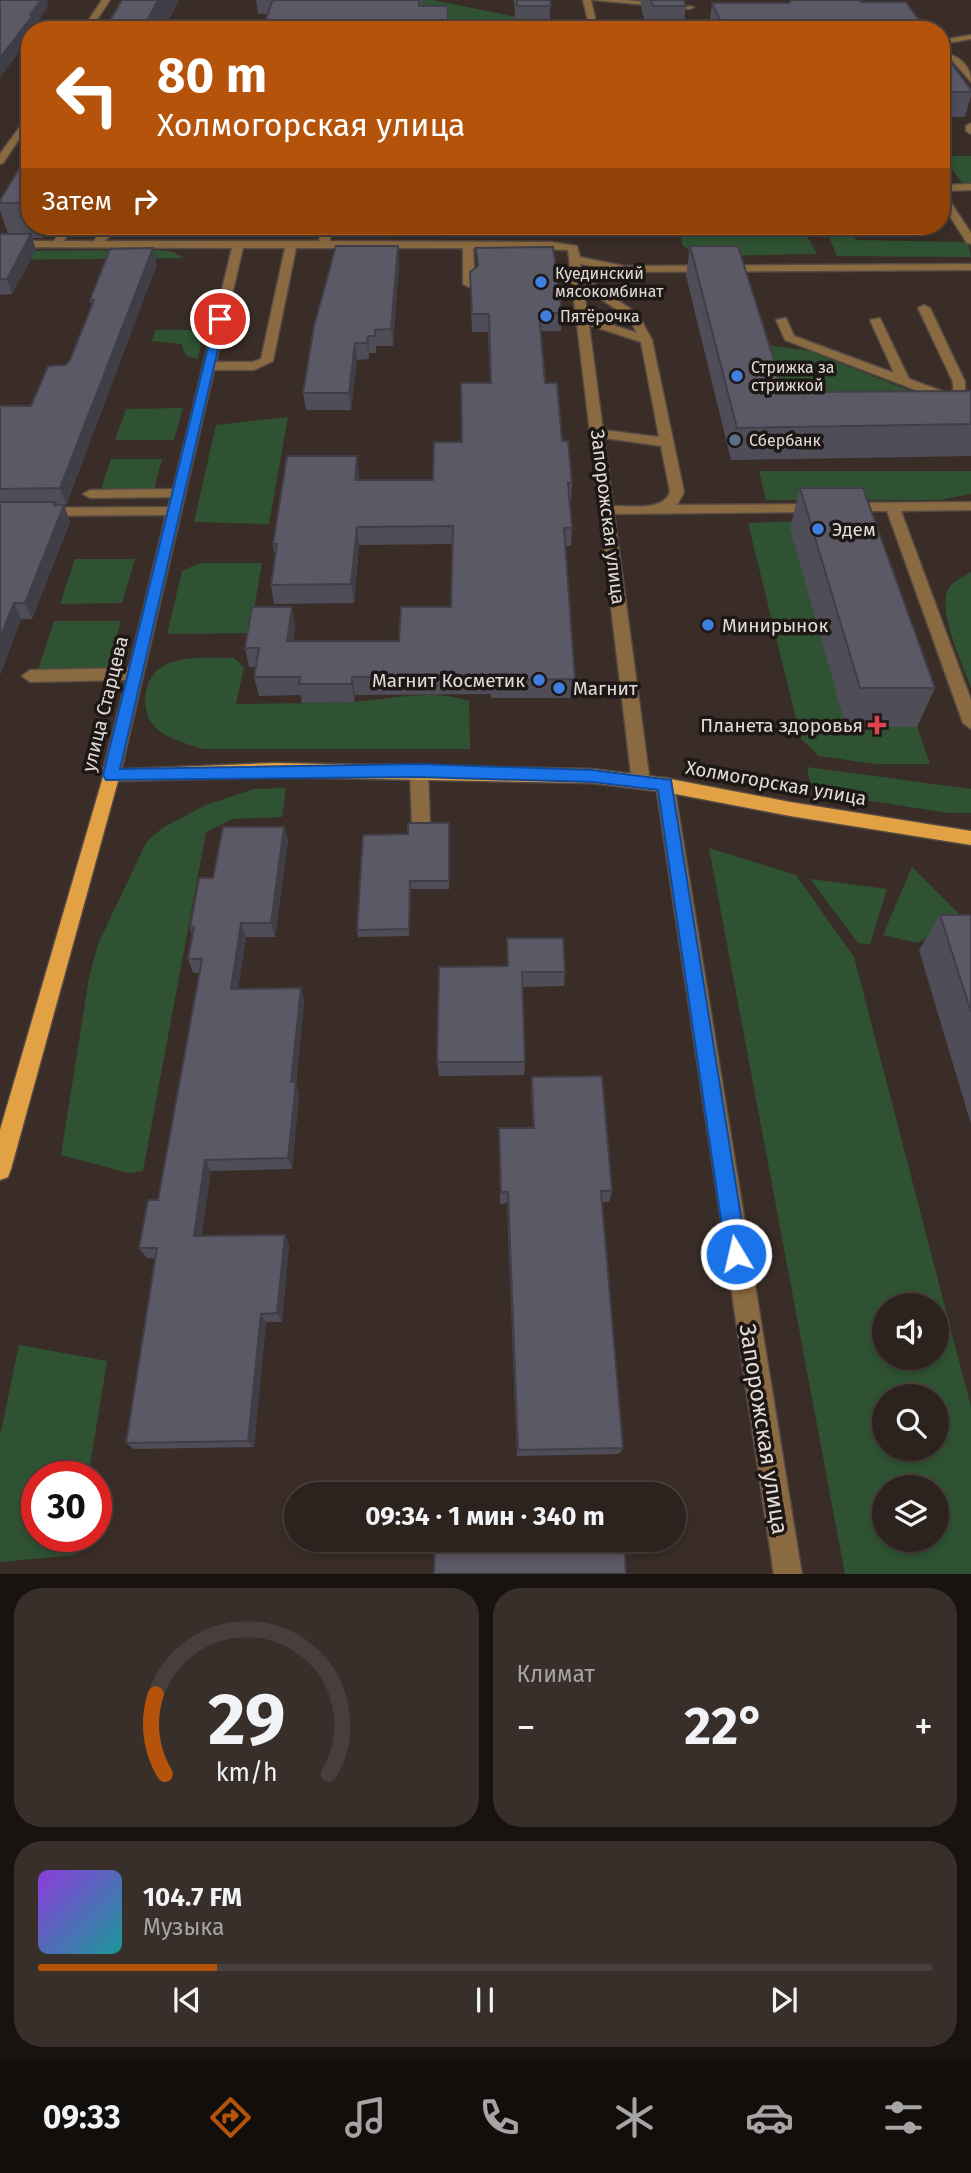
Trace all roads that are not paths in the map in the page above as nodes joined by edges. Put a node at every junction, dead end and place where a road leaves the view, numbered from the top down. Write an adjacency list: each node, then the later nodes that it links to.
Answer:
1 (106, 0): 5 (street)
2 (587, 0): 6 (street)
3 (597, 0): 4 (street)
4 (690, 7)
5 (92, 21)
6 (592, 21)
7 (971, 37): 8 (street)
8 (950, 41)
9 (950, 56): 10 (street)
10 (971, 79)
11 (21, 130): 12 (street)
12 (0, 161)
13 (971, 187): 14 (street)
14 (950, 188)
15 (950, 209): 19 (street)
16 (62, 235): 21 (street)
17 (103, 235): 22 (street)
18 (326, 235): 26 (street)
19 (971, 241)
20 (0, 244): 21 (street)
21 (57, 245): 22 (street)
22 (97, 245): 24 (street)
23 (468, 245): 26 (street); 27 (street); 30 (street)
24 (238, 246): 25 (street); 36 (street, улица Старцева)
25 (291, 246): 26 (street); 36 (street)
26 (324, 246)
27 (576, 256): 28 (street); 29 (street, Запорожская улица)
28 (971, 267)
29 (578, 278): 32 (street, Запорожская улица); 35 (street)
30 (469, 284)
31 (925, 308): 38 (street)
32 (584, 320): 35 (street); 40 (street, Запорожская улица)
33 (782, 320): 37 (street)
34 (876, 320): 37 (street)
35 (646, 340): 41 (street)
36 (209, 366): 42 (street, улица Старцева)
37 (904, 382): 38 (street)
38 (959, 402): 39 (street)
39 (971, 412)
40 (598, 433): 41 (street); 49 (street, Запорожская улица)
41 (664, 442): 48 (street)
42 (178, 493): 43 (street); 50 (street, улица Старцева)
43 (90, 494)
44 (971, 500): 47 (street)
45 (971, 506): 47 (street)
46 (893, 507): 47 (street); 48 (street); 54 (street)
47 (944, 507)
48 (662, 509): 49 (street)
49 (607, 510): 57 (street, Запорожская улица)
50 (174, 511): 51 (street); 52 (street, улица Старцева)
51 (0, 512)
52 (135, 674): 53 (street); 56 (street, улица Старцева)
53 (30, 676)
54 (971, 723)
55 (419, 771): 56 (main road, Холмогорская улица); 57 (main road, Холмогорская улица); 59 (street)
56 (111, 775): 61 (main road, улица Старцева)
57 (641, 782): 58 (main road, Холмогорская улица)
58 (665, 785): 60 (main road, Холмогорская улица); 62 (street, Запорожская улица)
59 (421, 824)
60 (971, 838)
61 (0, 1168)
62 (788, 1574)

